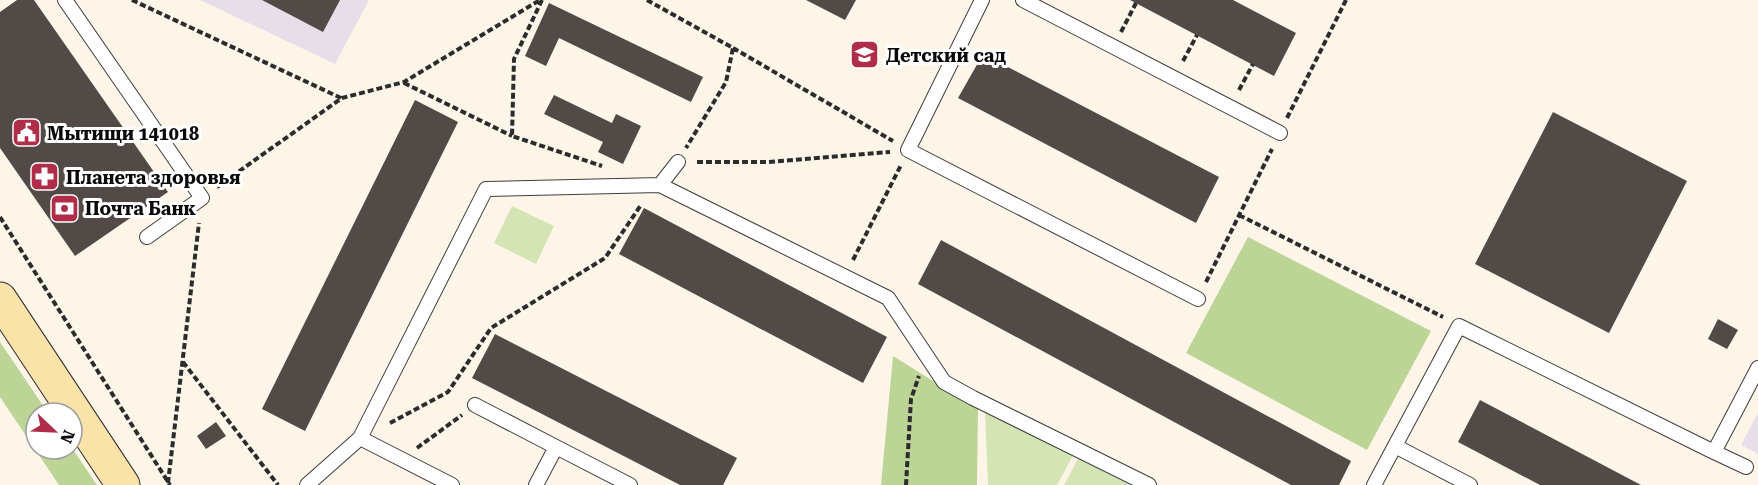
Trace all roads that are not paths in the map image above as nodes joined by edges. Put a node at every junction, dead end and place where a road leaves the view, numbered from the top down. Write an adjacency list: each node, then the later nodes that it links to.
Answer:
1 (65, 0): 7 (lane)
2 (982, 0): 9 (lane)
3 (1023, 0): 4 (lane)
4 (1280, 133)
5 (678, 162): 6 (lane)
6 (660, 185): 12 (lane); 22 (lane)
7 (147, 237)
8 (0, 299): 17 (main road)
9 (1198, 299)
10 (1758, 368): 15 (lane)
11 (475, 405): 14 (lane)
12 (360, 438): 18 (lane); 19 (lane)
13 (1395, 446): 15 (lane); 23 (lane); 24 (lane)
14 (556, 447): 20 (lane); 21 (lane)
15 (1714, 452): 16 (lane)
16 (1746, 467)
17 (123, 485)
18 (307, 485)
19 (452, 485)
20 (536, 485)
21 (630, 485)
22 (1149, 485)
23 (1374, 485)
24 (1470, 485)

